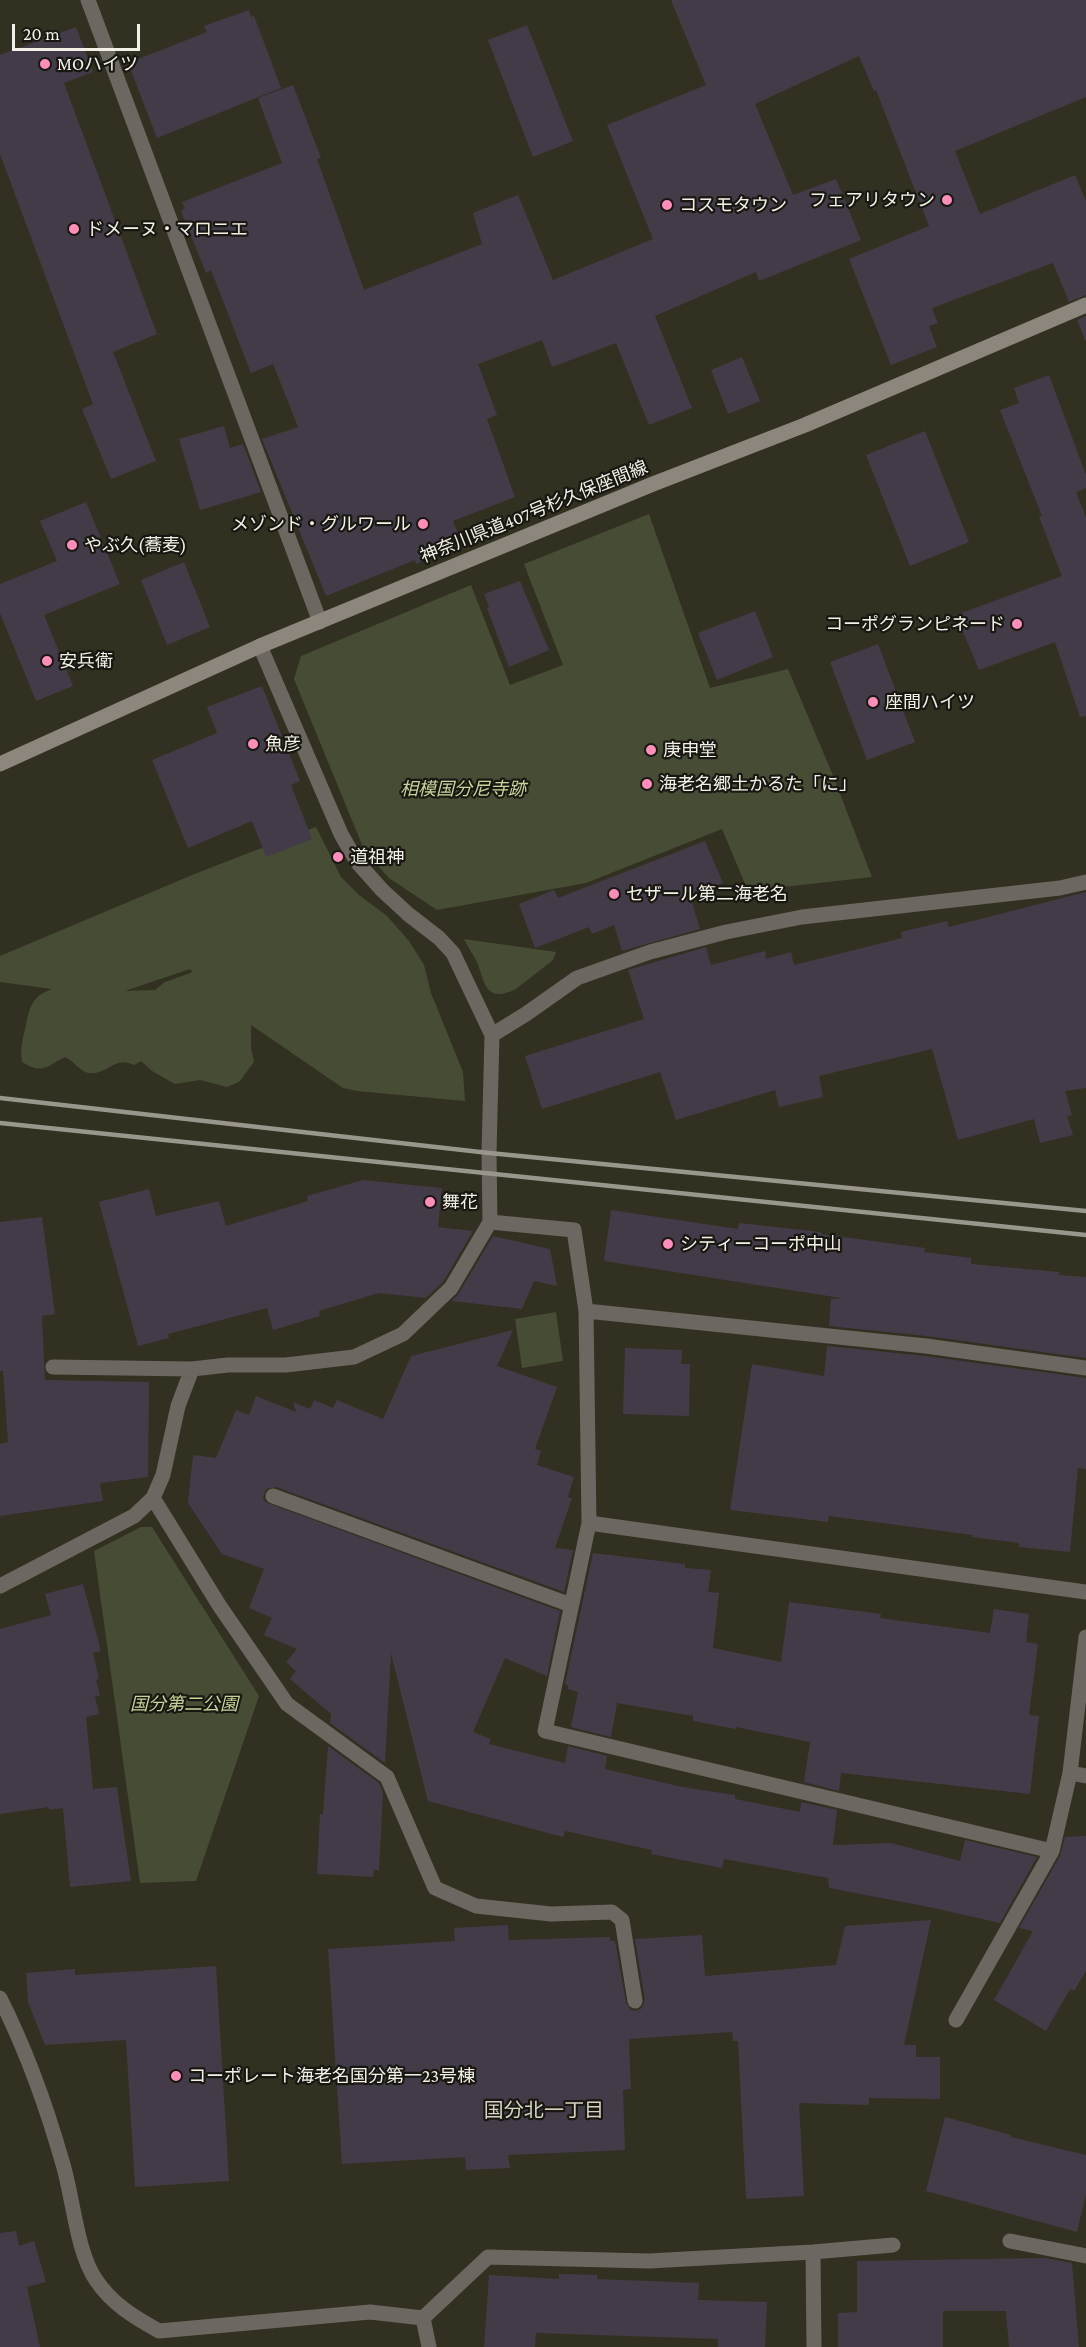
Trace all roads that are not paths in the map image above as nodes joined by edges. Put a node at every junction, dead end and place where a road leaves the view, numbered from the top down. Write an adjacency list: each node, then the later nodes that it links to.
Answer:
1 (88, 0): 3 (street)
2 (1086, 305): 3 (main road, 神奈川県道407号杉久保座間線)
3 (320, 622): 4 (main road, 神奈川県道407号杉久保座間線)
4 (260, 646): 5 (main road, 神奈川県道407号杉久保座間線); 7 (street)
5 (0, 764)
6 (1086, 882): 7 (street)
7 (492, 1035): 8 (street)
8 (490, 1222): 9 (street); 11 (street)
9 (586, 1311): 12 (street); 15 (street)
10 (53, 1367): 11 (street)
11 (192, 1368): 14 (street)
12 (1086, 1368)
13 (273, 1496): 18 (street)
14 (153, 1498): 16 (street); 24 (street)
15 (589, 1523): 17 (street); 18 (street)
16 (0, 1586)
17 (1086, 1592)
18 (571, 1605): 22 (street)
19 (1086, 1637): 20 (street)
20 (1070, 1773): 21 (street); 22 (street)
21 (1086, 1776)
22 (1052, 1851): 25 (street)
23 (0, 1998): 30 (street)
24 (635, 2001)
25 (956, 2020)
26 (1010, 2241): 29 (street)
27 (893, 2245): 28 (street)
28 (813, 2252): 30 (street); 32 (street)
29 (1086, 2256)
30 (423, 2318): 31 (street)
31 (429, 2347)
32 (814, 2347)

